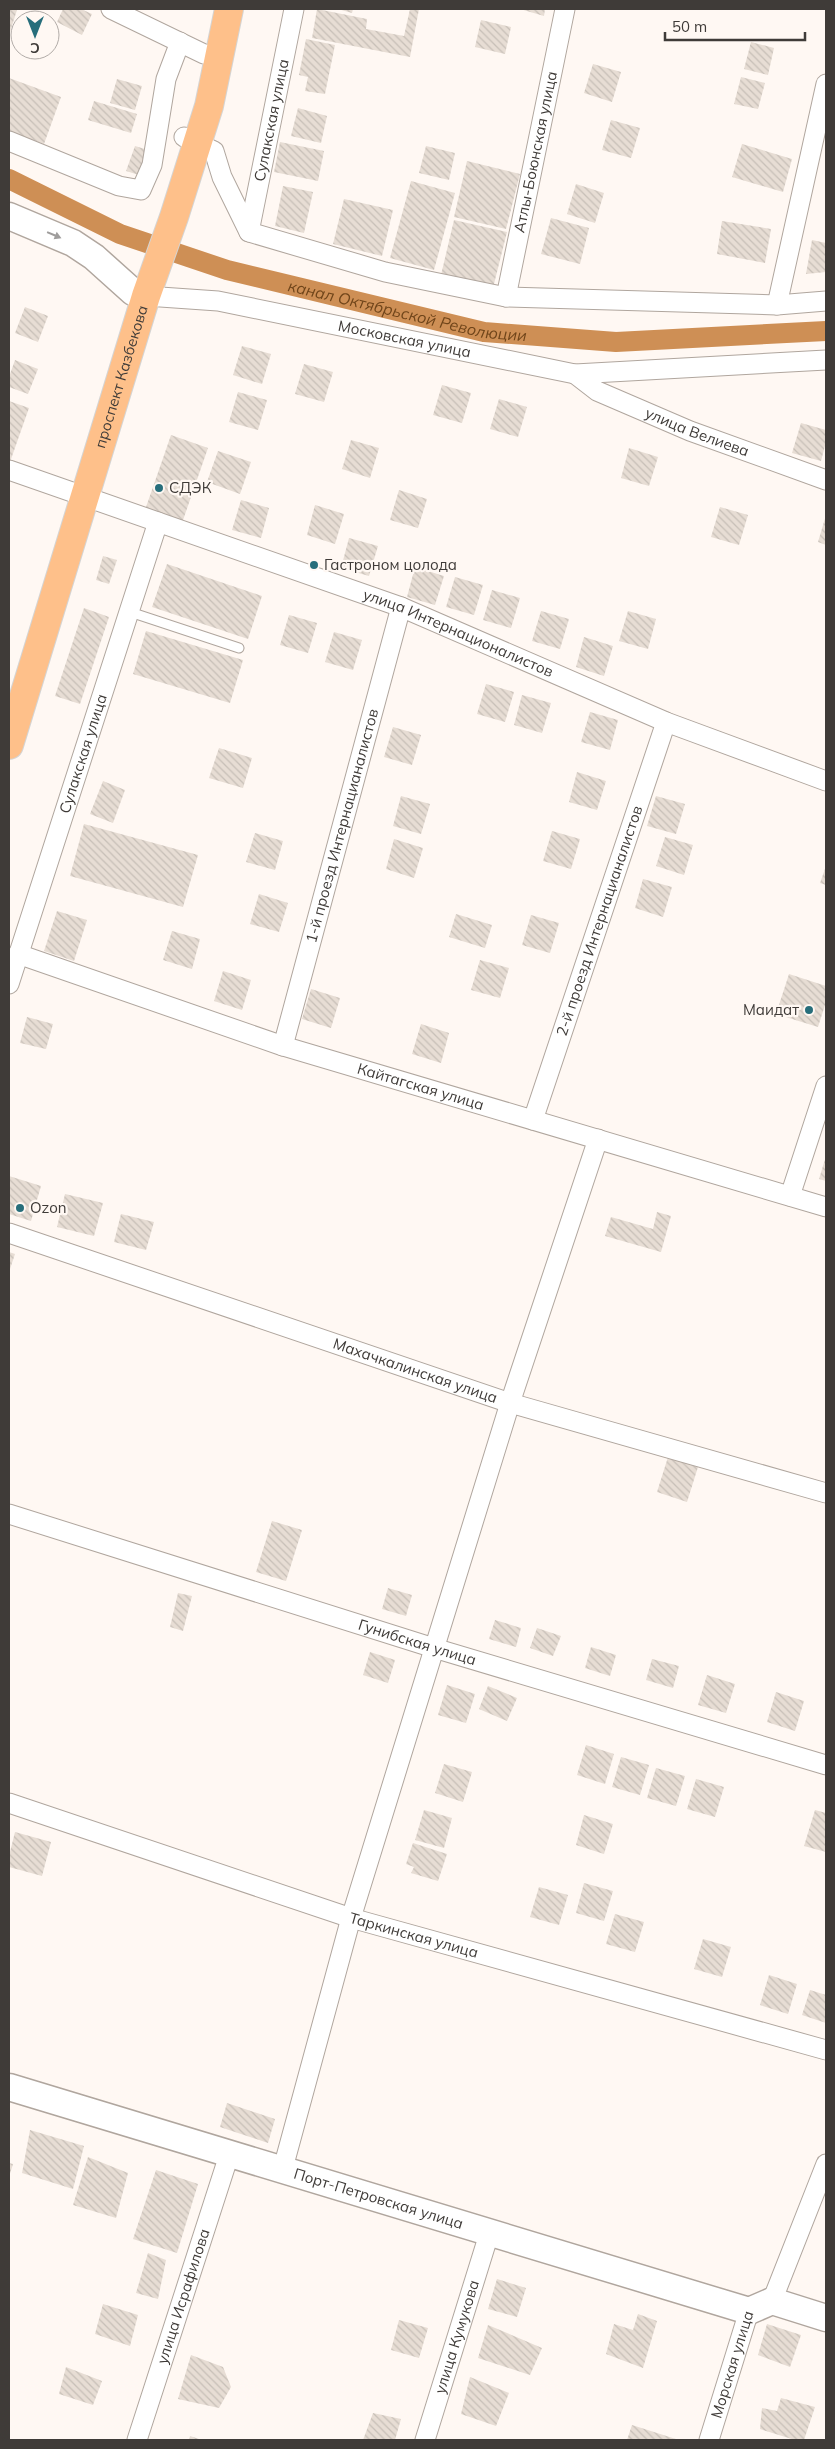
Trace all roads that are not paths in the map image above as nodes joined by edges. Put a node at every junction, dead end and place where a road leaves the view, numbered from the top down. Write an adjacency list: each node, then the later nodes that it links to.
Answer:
1 (111, 9): 6 (street)
2 (214, 9): 7 (highway, проспект Казбекова)
3 (229, 9): 9 (highway, проспект Казбекова)
4 (294, 9): 12 (street, Сулакская улица)
5 (564, 9): 14 (street, Атлы-Боюнская улица)
6 (180, 42): 7 (street); 10 (street)
7 (204, 54): 9 (highway, проспект Казбекова)
8 (826, 84): 16 (street)
9 (191, 140): 12 (street); 13 (highway, проспект Казбекова)
10 (9, 141)
11 (9, 216): 13 (street, one-way to 13)
12 (249, 232): 14 (street)
13 (140, 294): 18 (street, Московская улица); 21 (highway, проспект Казбекова)
14 (506, 297): 16 (street)
15 (826, 301): 16 (street)
16 (777, 305)
17 (826, 360): 18 (street, Московская улица)
18 (575, 374): 20 (street, улица Велиева)
19 (9, 470): 21 (street, улица Интернационалистов)
20 (826, 480)
21 (78, 494): 22 (street, улица Интернационалистов); 26 (highway, проспект Казбекова); 28 (highway, проспект Казбекова)
22 (158, 522): 23 (street, улица Интернационалистов); 24 (street, Сулакская улица)
23 (401, 607): 27 (street, улица Интернационалистов); 32 (street, 1-й проезд Интернацианалистов)
24 (130, 612): 25 (lane); 30 (street, Сулакская улица)
25 (239, 648)
26 (9, 686)
27 (666, 722): 29 (street, улица Интернационалистов); 34 (street, 2-й проезд Интернацианалистов)
28 (9, 745)
29 (826, 781)
30 (18, 954): 31 (street, Сулакская улица); 32 (street, Кайтагская улица)
31 (9, 984)
32 (282, 1046): 34 (street, Кайтагская улица)
33 (826, 1086): 36 (street)
34 (533, 1120): 35 (street, Кайтагская улица)
35 (598, 1139): 36 (street, Кайтагская улица); 39 (street)
36 (790, 1196): 37 (street, Кайтагская улица)
37 (826, 1207)
38 (9, 1233): 39 (street, Махачкалинская улица)
39 (510, 1403): 40 (street, Махачкалинская улица); 42 (street)
40 (826, 1493)
41 (9, 1514): 42 (street, Гунибская улица)
42 (434, 1648): 43 (street, Гунибская улица); 45 (street)
43 (826, 1765)
44 (9, 1803): 45 (street, Таркинская улица)
45 (351, 1918): 46 (street, Таркинская улица); 50 (street)
46 (826, 2050)
47 (9, 2087): 48 (street, Порт-Петровская улица)
48 (230, 2152): 50 (street, Порт-Петровская улица); 55 (street, улица Исрафилова)
49 (826, 2164): 52 (street, Морская улица)
50 (283, 2168): 51 (street, Порт-Петровская улица)
51 (488, 2234): 53 (street, Порт-Петровская улица); 56 (street, улица Кумукова)
52 (772, 2301): 53 (street, Морская улица); 54 (street)
53 (749, 2311): 57 (street, Морская улица)
54 (826, 2318)
55 (137, 2440)
56 (425, 2440)
57 (709, 2440)

